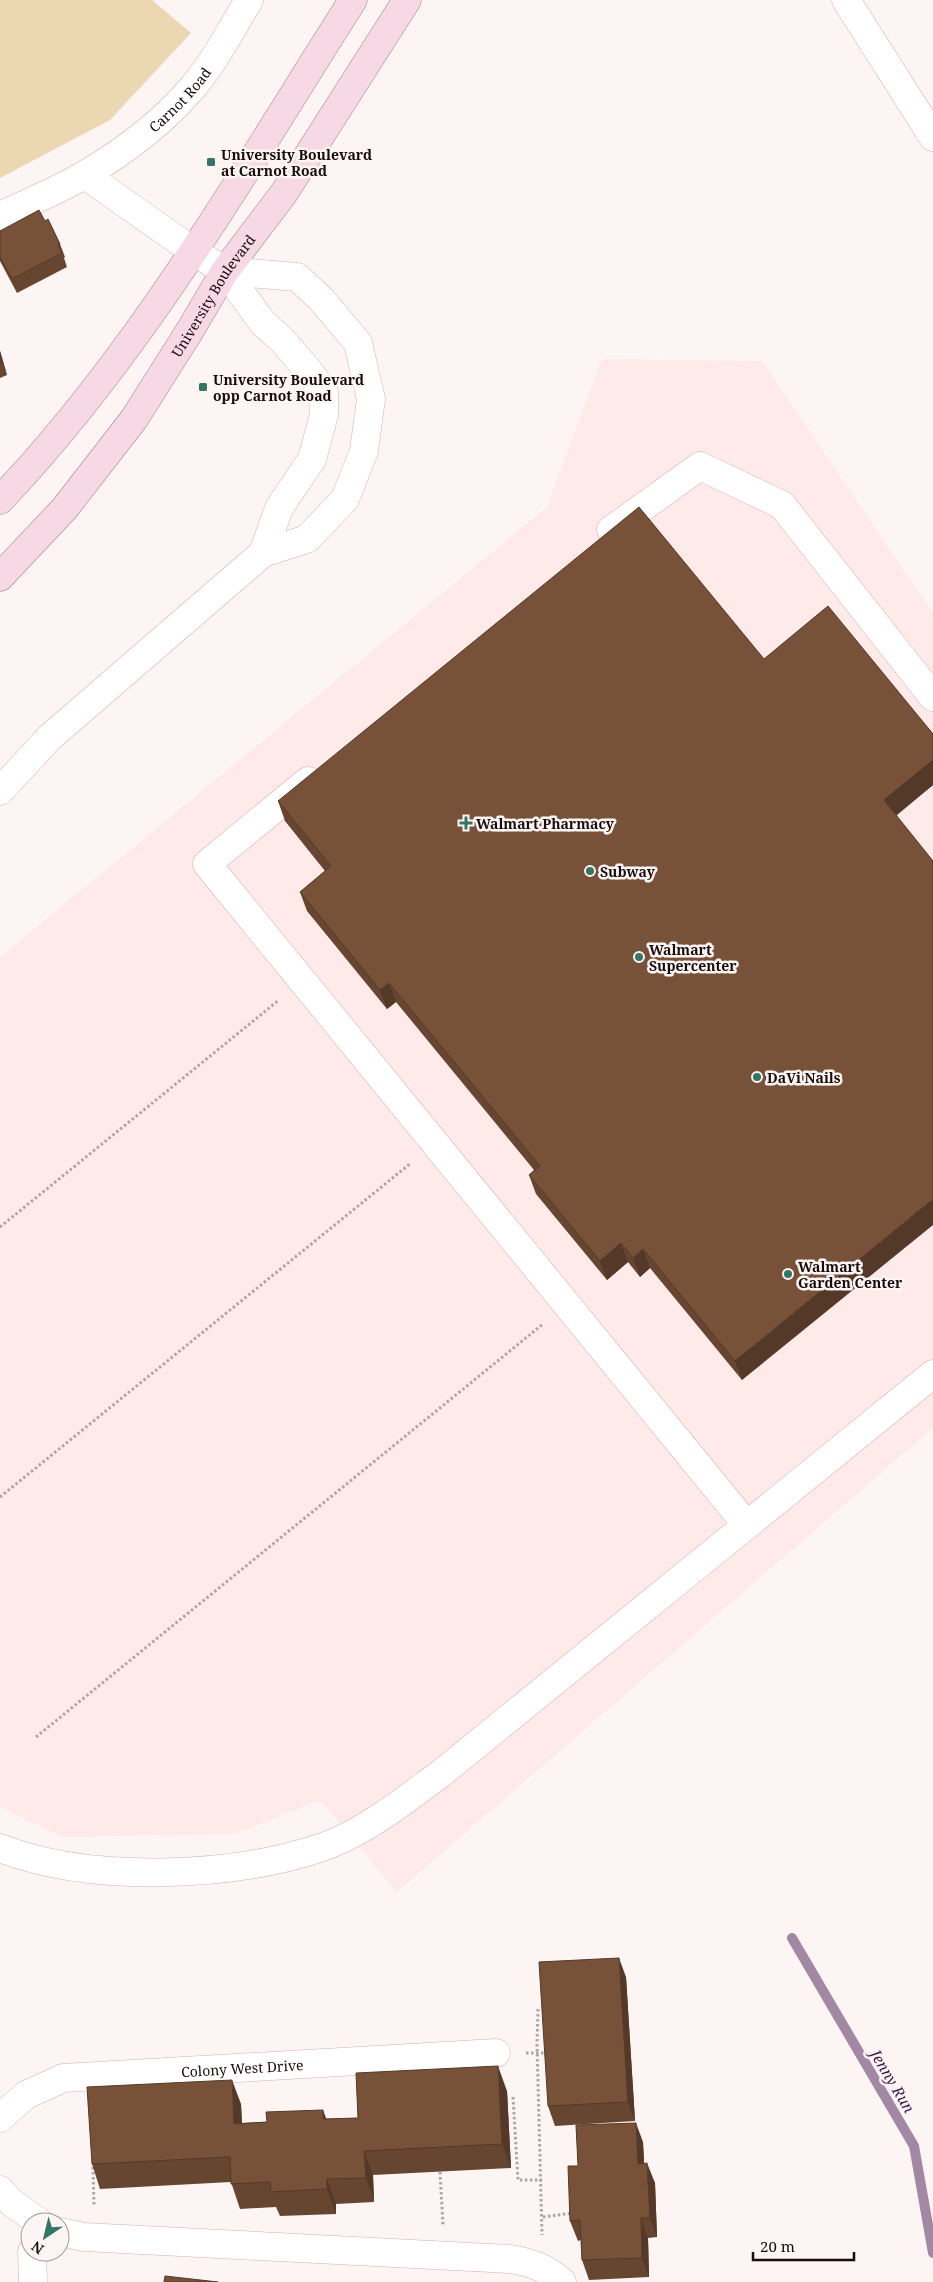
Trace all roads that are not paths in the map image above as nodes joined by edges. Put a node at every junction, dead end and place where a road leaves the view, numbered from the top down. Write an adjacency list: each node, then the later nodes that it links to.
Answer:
1 (248, 0): 6 (street, Carnot Road)
2 (353, 0): 8 (main road)
3 (407, 0): 9 (main road, University Boulevard)
4 (846, 0): 5 (street)
5 (933, 137)
6 (85, 175): 7 (street, Carnot Road); 8 (street)
7 (0, 216)
8 (193, 251): 9 (street); 10 (main road)
9 (225, 271): 12 (street); 12 (street); 13 (main road, University Boulevard)
10 (0, 500)
11 (595, 544): 14 (street)
12 (263, 553): 16 (street)
13 (0, 577)
14 (933, 696)
15 (328, 764): 18 (street)
16 (0, 791)
17 (933, 1374): 18 (street)
18 (746, 1524): 19 (street)
19 (0, 1848)
20 (496, 2053): 21 (street, Colony West Drive)
21 (0, 2118)
22 (0, 2190): 23 (street)
23 (24, 2212)
24 (70, 2233): 27 (street)
25 (32, 2262): 26 (street)
26 (33, 2282)
27 (562, 2282)

